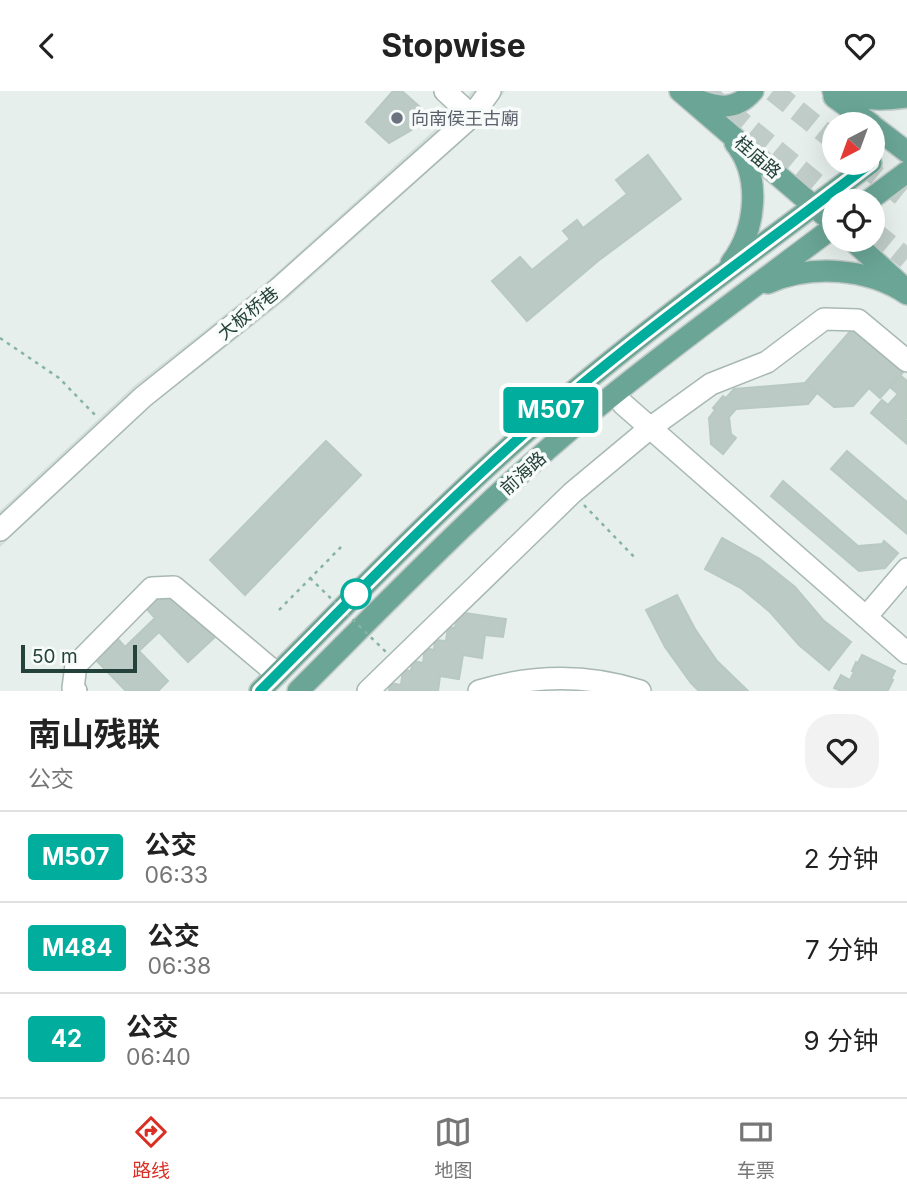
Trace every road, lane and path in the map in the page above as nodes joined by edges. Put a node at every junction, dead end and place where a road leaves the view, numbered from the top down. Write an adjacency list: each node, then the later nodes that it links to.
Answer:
1 (445, 91): 9 (street)
2 (490, 91): 9 (street, 大板桥巷)
3 (753, 91): 6 (main road)
4 (826, 91): 8 (main road)
5 (832, 91): 7 (main road)
6 (682, 93): 10 (main road, 桂庙路)
7 (907, 97)
8 (854, 112)
9 (472, 115): 28 (street, 大板桥巷)
10 (723, 127): 17 (main road, 桂庙路); 21 (main road)
11 (886, 133): 12 (main road)
12 (903, 143): 13 (main road, 前海路)
13 (886, 153)
14 (907, 172): 16 (main road)
15 (855, 175): 17 (main road, 前海路)
16 (884, 189)
17 (814, 206): 18 (main road, 桂庙路); 21 (main road, 前海路)
18 (822, 213)
19 (822, 235): 23 (main road, 前海路)
20 (864, 252): 22 (main road)
21 (718, 278): 39 (main road, 前海路)
22 (907, 293): 23 (main road)
23 (744, 294): 42 (main road, 前海路)
24 (0, 338): 28 (path)
25 (907, 362): 27 (street)
26 (623, 404): 27 (street)
27 (650, 428): 29 (street); 36 (street)
28 (108, 429): 30 (street, 大板桥巷)
29 (572, 493): 32 (path); 43 (street)
30 (0, 530)
31 (341, 547): 34 (path)
32 (637, 560)
33 (907, 569): 36 (street)
34 (310, 578): 35 (path); 38 (path, bridge)
35 (279, 610)
36 (866, 617): 37 (street)
37 (903, 642)
38 (386, 652)
39 (277, 674): 40 (street); 41 (main road, 前海路)
40 (76, 691)
41 (260, 691)
42 (298, 691)
43 (368, 691)
44 (479, 691): 45 (street)
45 (640, 691)

